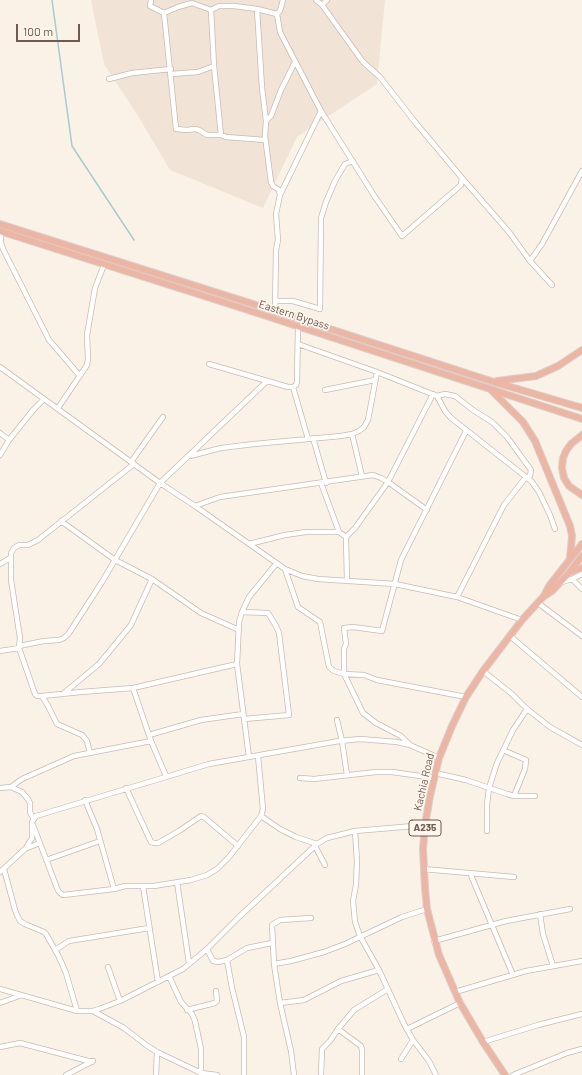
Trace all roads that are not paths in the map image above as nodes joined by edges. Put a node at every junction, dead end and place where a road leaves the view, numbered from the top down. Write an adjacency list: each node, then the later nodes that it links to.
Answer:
1 (151, 0): 11 (street)
2 (236, 0): 8 (street)
3 (283, 0): 12 (street)
4 (316, 0): 7 (street)
5 (327, 0): 7 (street)
6 (193, 2): 10 (street); 11 (street)
7 (322, 4): 24 (street)
8 (234, 6): 9 (street); 10 (street)
9 (257, 9): 12 (street); 19 (street)
10 (211, 10): 14 (street)
11 (164, 13): 15 (street)
12 (277, 14): 13 (street)
13 (295, 62): 18 (street); 19 (street)
14 (214, 66): 16 (street); 20 (street)
15 (170, 69): 16 (street); 17 (street)
16 (171, 74): 20 (street)
17 (109, 79)
18 (321, 111): 22 (street); 25 (street)
19 (266, 121): 21 (street)
20 (221, 135): 21 (street)
21 (265, 140): 25 (street)
22 (353, 161): 24 (street); 31 (street)
23 (582, 171): 28 (street)
24 (462, 178): 28 (street)
25 (280, 195): 31 (street)
26 (0, 224): 32 (highway, Eastern Bypass)
27 (0, 235): 29 (highway, Eastern Bypass); 39 (street)
28 (530, 261): 30 (street)
29 (104, 265): 33 (highway, Eastern Bypass); 39 (street)
30 (552, 285)
31 (276, 301): 32 (street)
32 (275, 311): 42 (highway, Eastern Bypass)
33 (298, 326): 34 (street); 44 (highway, Eastern Bypass)
34 (298, 344): 38 (street); 43 (street)
35 (582, 350): 42 (highway)
36 (209, 364): 41 (street)
37 (0, 367): 47 (street)
38 (377, 372): 40 (street); 46 (street)
39 (80, 376): 48 (street)
40 (375, 380): 45 (street); 54 (street)
41 (267, 381): 43 (street); 59 (street)
42 (494, 382): 49 (highway, Eastern Bypass)
43 (293, 387): 56 (street)
44 (490, 389): 51 (highway, Eastern Bypass); 77 (highway)
45 (326, 390)
46 (435, 395): 52 (street); 62 (street); 63 (street)
47 (44, 398): 48 (street); 57 (street)
48 (58, 408): 60 (street)
49 (582, 408)
50 (163, 417): 60 (street)
51 (582, 419)
52 (466, 431): 62 (street); 68 (street)
53 (0, 433): 57 (street)
54 (352, 434): 56 (street); 61 (street)
55 (582, 435): 66 (highway)
56 (310, 438): 59 (street); 65 (street)
57 (9, 440): 58 (street)
58 (0, 455)
59 (189, 456): 64 (street)
60 (132, 463): 64 (street); 69 (street)
61 (362, 476): 63 (street); 65 (street)
62 (526, 477): 70 (street); 92 (street)
63 (388, 482): 68 (street); 72 (street)
64 (160, 483): 67 (street); 78 (street)
65 (324, 483): 67 (street); 71 (street)
66 (582, 495)
67 (195, 506): 73 (street)
68 (427, 510): 89 (street)
69 (61, 521): 76 (street); 78 (street)
70 (555, 529)
71 (339, 532): 72 (street); 73 (street)
72 (346, 537): 87 (street)
73 (249, 544): 80 (street)
74 (582, 544): 77 (highway, Kachia Road / A235)
75 (582, 556): 83 (highway, A235)
76 (10, 558): 79 (street); 99 (street)
77 (570, 559): 91 (highway, Kachia Road / A235)
78 (115, 560): 85 (street); 99 (street)
79 (0, 564)
80 (276, 564): 82 (street); 94 (street)
81 (582, 568): 83 (highway)
82 (284, 569): 87 (street); 103 (street)
83 (569, 573): 88 (highway, A235)
84 (582, 574): 86 (street)
85 (152, 579): 96 (street); 105 (street)
86 (572, 579): 88 (street); 90 (street)
87 (347, 580): 89 (street)
88 (559, 583): 91 (highway, A235)
89 (395, 584): 92 (street); 103 (street)
90 (582, 589)
91 (544, 596): 93 (highway, Kachia Road / A235)
92 (457, 597): 95 (street)
93 (538, 603): 95 (highway, Kachia Road / A235); 98 (street)
94 (242, 612): 96 (street); 111 (street)
95 (522, 620): 97 (highway, Kachia Road / A235)
96 (238, 630): 101 (street)
97 (510, 636): 102 (highway, Kachia Road / A235); 108 (street)
98 (582, 636)
99 (19, 647): 100 (street); 106 (street)
100 (0, 651)
101 (237, 664): 104 (street); 110 (street)
102 (483, 671): 107 (highway, Kachia Road / A235); 109 (street)
103 (344, 674): 107 (street); 116 (street)
104 (133, 688): 105 (street); 113 (street)
105 (63, 694): 106 (street)
106 (42, 696): 119 (street)
107 (466, 697): 122 (highway, Kachia Road / A235)
108 (582, 697)
109 (527, 710): 117 (street); 118 (street)
110 (243, 714): 111 (street); 113 (street)
111 (244, 720): 121 (street)
112 (337, 720): 115 (street)
113 (149, 734): 114 (street)
114 (151, 741): 119 (street); 124 (street)
115 (342, 741): 116 (street); 120 (street); 123 (street)
116 (410, 745): 122 (street)
117 (582, 745)
118 (503, 750): 130 (street); 131 (street)
119 (90, 753): 127 (street)
120 (258, 756): 121 (street); 134 (street)
121 (249, 757): 124 (street)
122 (439, 758): 125 (highway, Kachia Road / A235)
123 (348, 775): 125 (street); 126 (street)
124 (166, 776): 129 (street)
125 (434, 776): 130 (street); 136 (highway, Kachia Road / A235)
126 (300, 778)
127 (11, 787): 128 (street); 135 (street)
128 (1, 788)
129 (126, 788): 133 (street); 142 (street)
130 (490, 788): 131 (street); 138 (street)
131 (514, 796): 132 (street)
132 (535, 796)
133 (85, 800): 135 (street); 139 (street)
134 (262, 816): 141 (street); 142 (street)
135 (33, 820): 140 (street); 143 (street)
136 (425, 825): 137 (street); 146 (highway, Kachia Road / A235)
137 (355, 831): 141 (street); 159 (street)
138 (487, 832)
139 (100, 841): 144 (street); 152 (street)
140 (40, 843): 143 (street); 144 (street)
141 (316, 845): 145 (street); 162 (street)
142 (238, 846): 150 (street)
143 (26, 848): 147 (street)
144 (46, 860): 152 (street)
145 (325, 865)
146 (423, 869): 148 (street); 153 (highway, Kachia Road / A235)
147 (2, 871): 163 (street)
148 (470, 873): 149 (street); 157 (street)
149 (514, 876)
150 (178, 882): 151 (street); 166 (street)
151 (143, 886): 152 (street); 158 (street)
152 (114, 888)
153 (427, 909): 159 (street); 160 (highway, Kachia Road / A235)
154 (570, 909): 155 (street)
155 (540, 914): 157 (street); 168 (street)
156 (311, 918): 161 (street)
157 (492, 924): 160 (street); 171 (street)
158 (149, 928): 163 (street); 173 (street)
159 (360, 936): 167 (street); 170 (street)
160 (434, 941): 177 (highway, Kachia Road / A235)
161 (272, 943): 164 (street); 167 (street)
162 (207, 949): 164 (street); 166 (street)
163 (55, 950): 184 (street)
164 (227, 960): 199 (street)
165 (582, 961): 168 (street)
166 (189, 963): 172 (street)
167 (274, 964): 181 (street)
168 (553, 966): 171 (street)
169 (108, 967): 179 (street)
170 (379, 970): 175 (street); 181 (street)
171 (513, 975): 177 (street)
172 (169, 976): 173 (street); 183 (street)
173 (158, 982): 179 (street)
174 (0, 989): 178 (street)
175 (388, 989): 187 (street); 188 (street)
176 (216, 990): 183 (street)
177 (455, 992): 182 (highway, Kachia Road / A235)
178 (20, 996): 180 (street); 184 (street)
179 (120, 1001): 185 (street)
180 (0, 1003)
181 (280, 1003): 200 (street)
182 (460, 1003): 188 (street); 190 (highway, Kachia Road / A235)
183 (187, 1010): 195 (street)
184 (77, 1011): 185 (street)
185 (93, 1011): 193 (street)
186 (582, 1014): 190 (street)
187 (338, 1029): 201 (street); 202 (street)
188 (407, 1029): 189 (street)
189 (413, 1040): 194 (street); 203 (street)
190 (483, 1042): 204 (highway, Kachia Road / A235)
191 (0, 1047): 196 (street)
192 (582, 1049): 205 (street)
193 (157, 1052): 195 (street); 197 (street)
194 (401, 1058)
195 (201, 1074): 198 (street)
196 (66, 1075)
197 (156, 1075)
198 (216, 1075)
199 (244, 1075)
200 (294, 1075)
201 (321, 1075)
202 (362, 1075)
203 (436, 1075)
204 (505, 1075)
205 (513, 1075)

